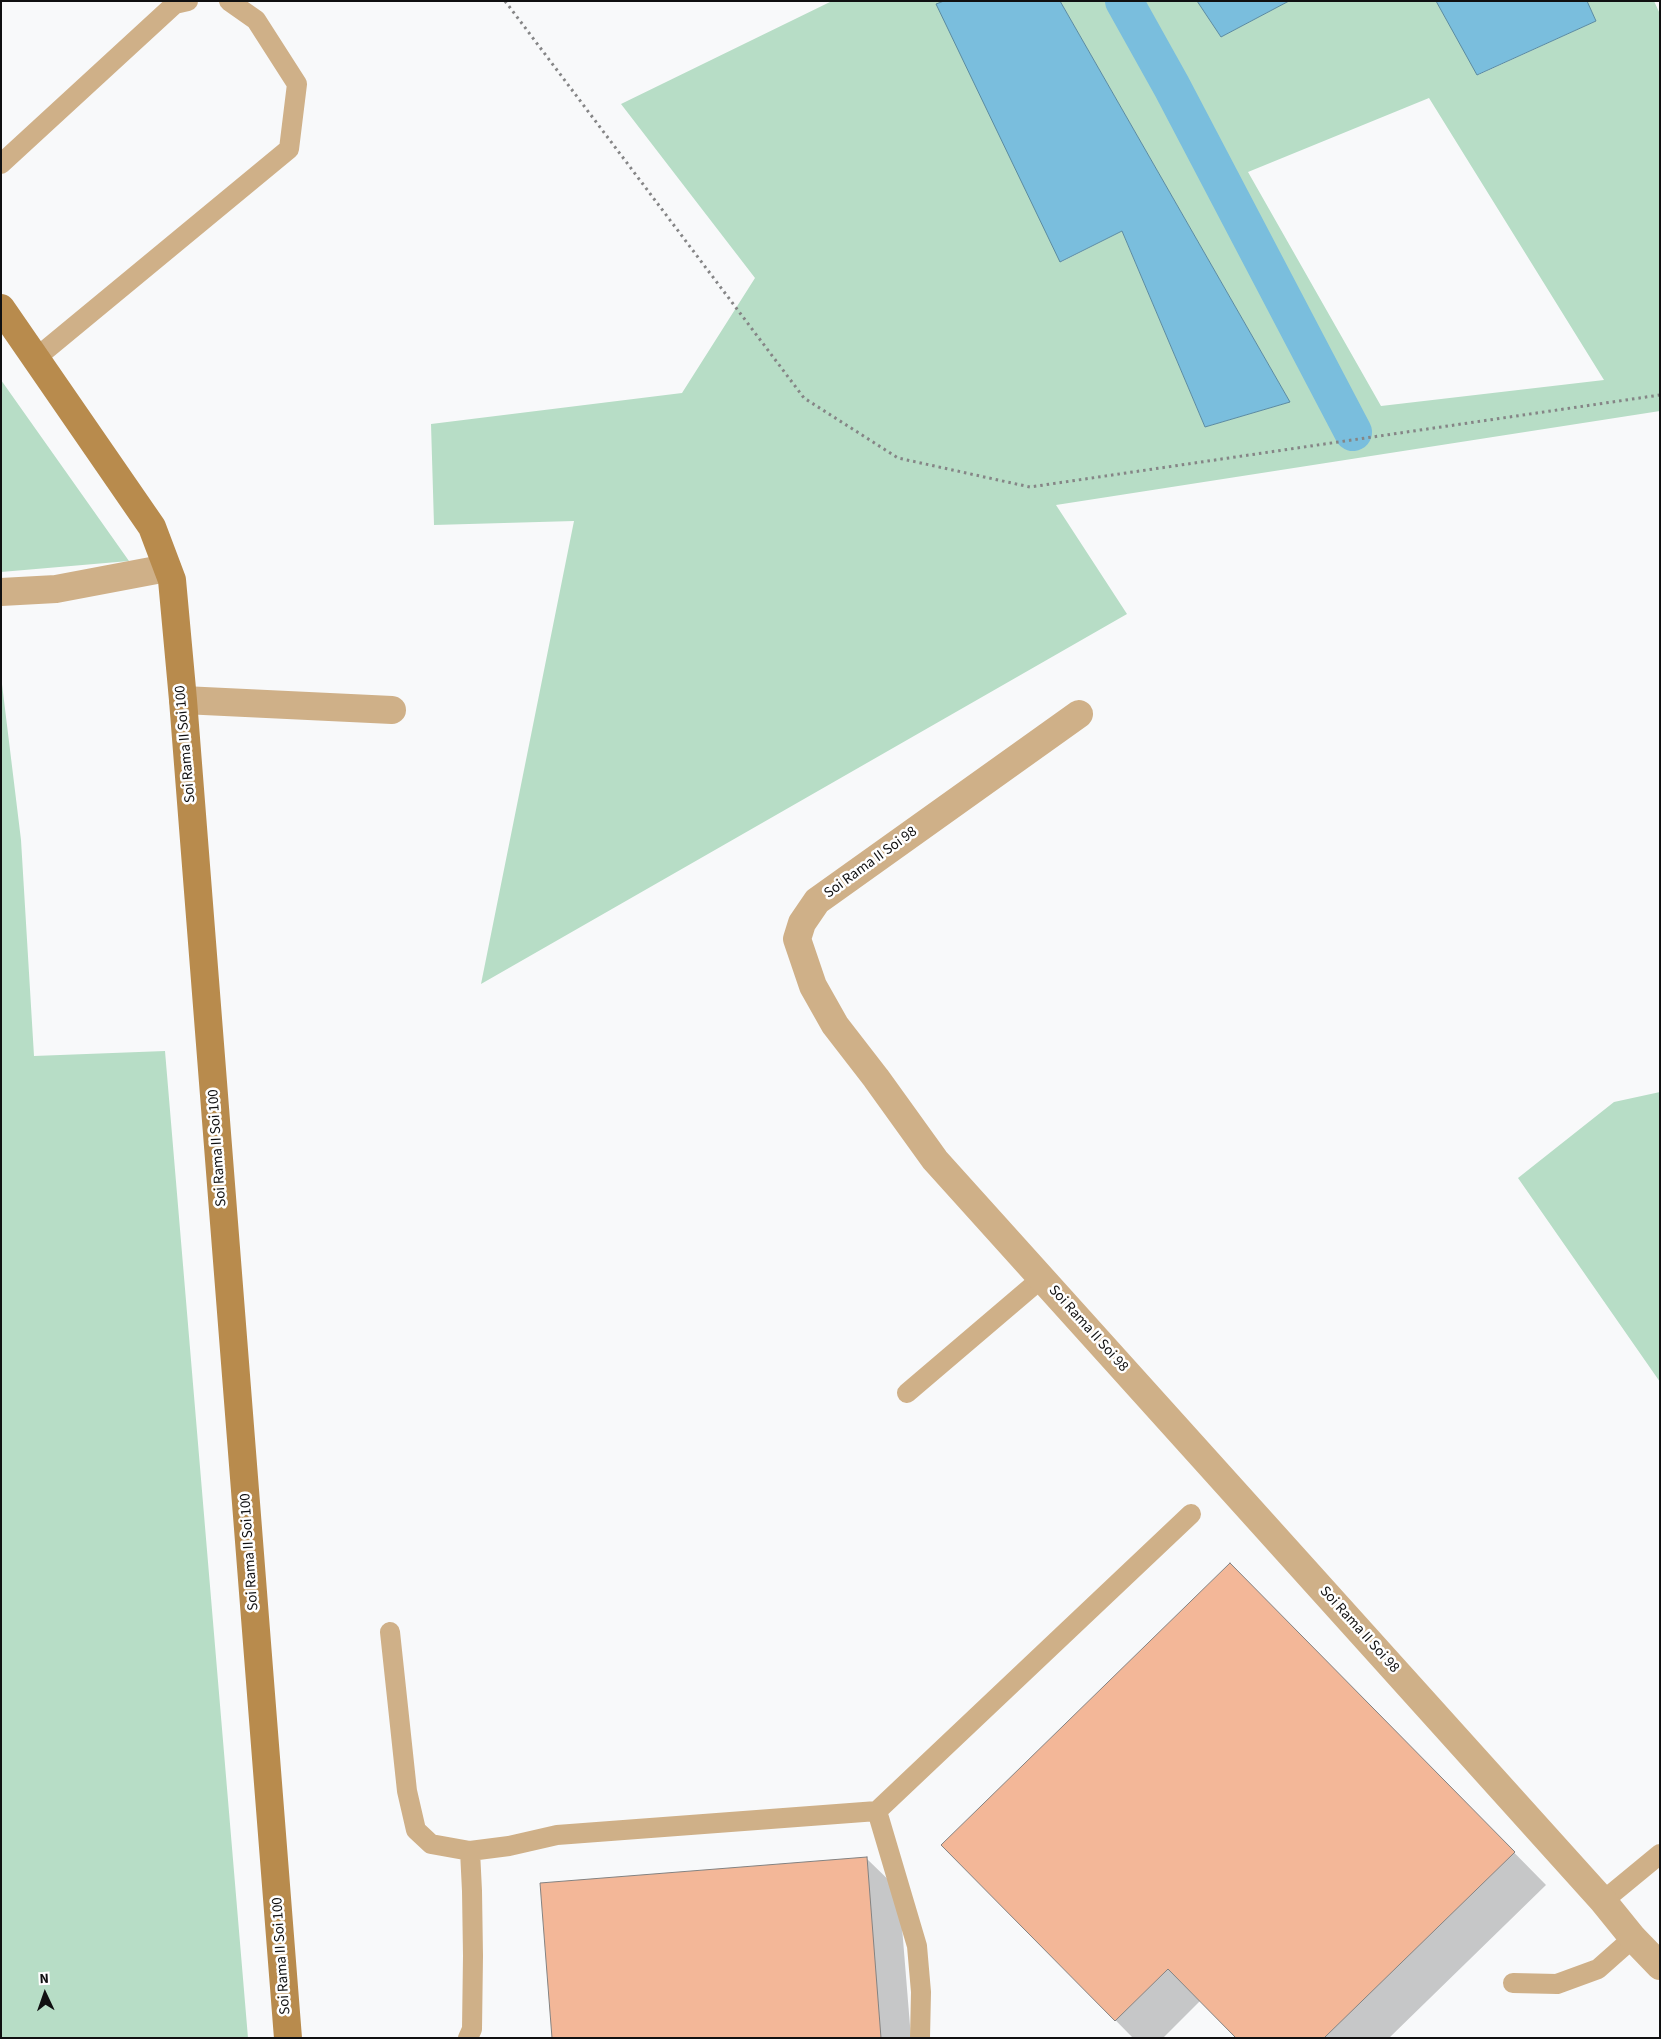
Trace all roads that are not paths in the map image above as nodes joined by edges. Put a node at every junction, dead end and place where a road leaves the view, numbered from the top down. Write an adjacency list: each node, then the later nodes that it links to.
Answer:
1 (188, 1): 3 (lane)
2 (230, 1): 5 (lane)
3 (1, 164)
4 (1, 308): 5 (main road, Soi Rama II Soi 100)
5 (36, 358): 6 (main road, Soi Rama II Soi 100)
6 (167, 568): 7 (street); 8 (main road, Soi Rama II Soi 100)
7 (1, 592)
8 (183, 700): 9 (street); 22 (main road, Soi Rama II Soi 100)
9 (392, 710)
10 (1079, 714): 11 (street, Soi Rama II Soi 98)
11 (1042, 1278): 12 (lane); 18 (street, Soi Rama II Soi 98)
12 (907, 1393)
13 (1190, 1514): 15 (lane)
14 (390, 1632): 16 (lane)
15 (877, 1811): 16 (lane); 24 (lane)
16 (470, 1851): 23 (lane)
17 (1660, 1854): 18 (lane)
18 (1603, 1901): 19 (street, Soi Rama II Soi 98)
19 (1633, 1938): 20 (street, Soi Rama II Soi 98); 21 (lane)
20 (1660, 1966)
21 (1514, 1983)
22 (288, 2038)
23 (468, 2038)
24 (920, 2038)

